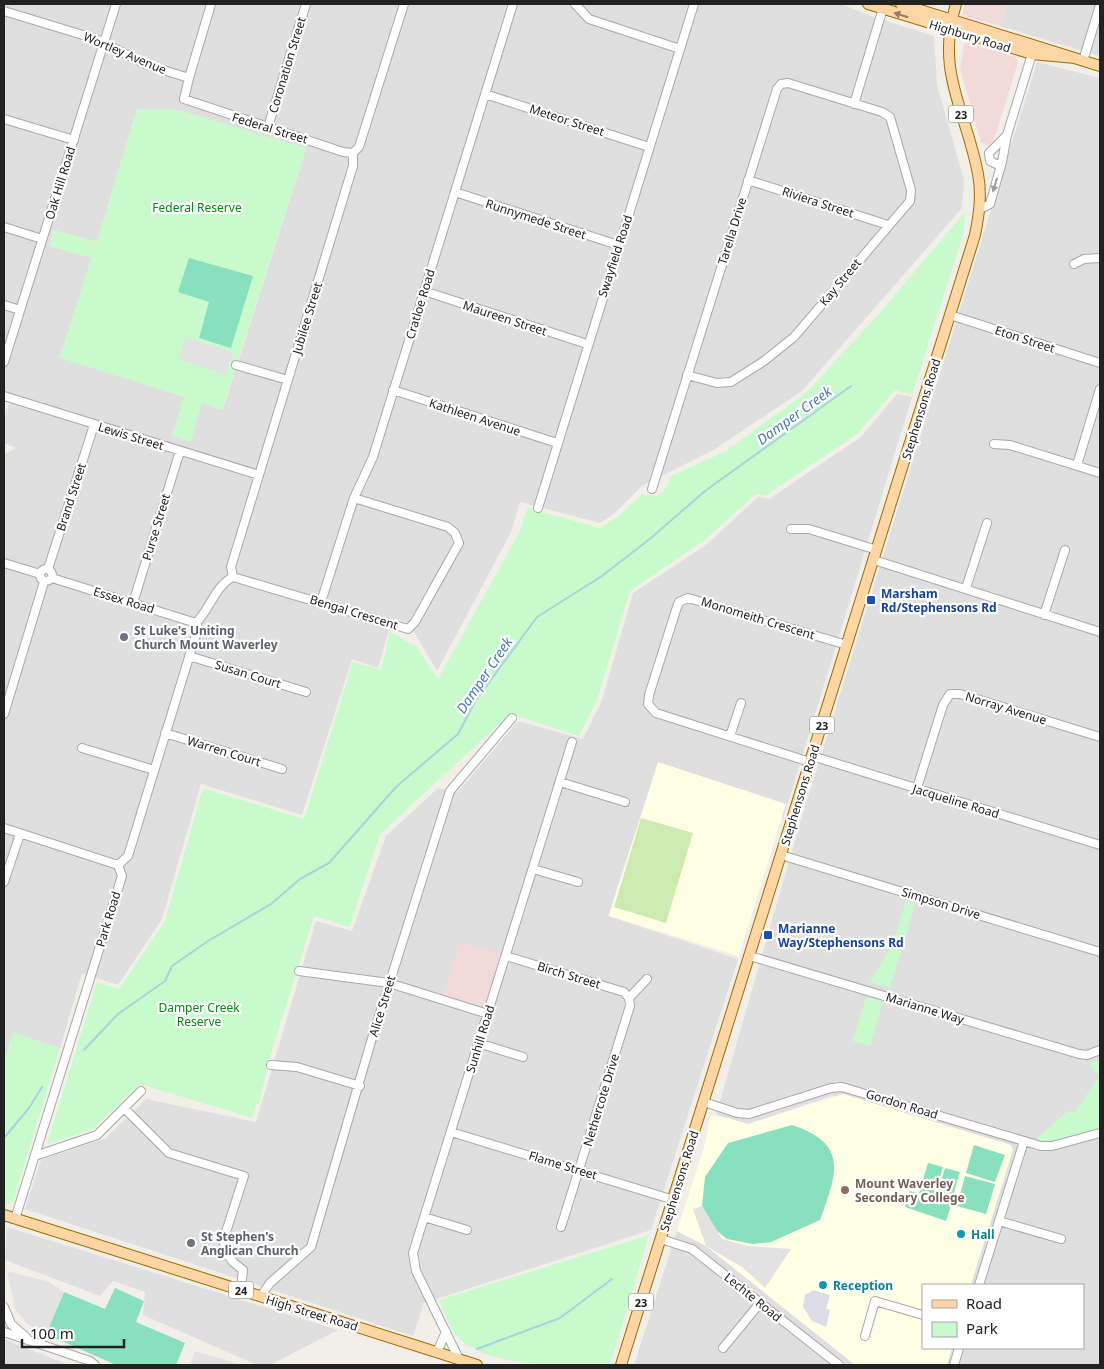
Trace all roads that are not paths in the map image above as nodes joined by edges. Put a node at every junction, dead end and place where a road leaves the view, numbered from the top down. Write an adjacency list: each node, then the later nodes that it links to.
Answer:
1 (116, 4): 15 (street, Oak Hill Road)
2 (212, 4): 21 (street)
3 (306, 4): 26 (street, Coronation Street)
4 (404, 4): 30 (street, Jubilee Street)
5 (513, 4): 22 (street, Cratloe Road)
6 (575, 4): 17 (street)
7 (694, 4): 17 (street, Swayfield Road)
8 (868, 4): 12 (main road, Highbury Road)
9 (901, 4): 14 (main road, Highbury Road)
10 (956, 4): 14 (main road, 23)
11 (1100, 5): 19 (street)
12 (884, 7): 14 (main road, Highbury Road, one-way to 12); 23 (street)
13 (4, 11): 15 (street, Wortley Avenue)
14 (950, 24): 16 (main road, Highbury Road); 18 (main road, Highbury Road); 34 (main road, Stephensons Road / 23)
15 (104, 43): 21 (street, Wortley Avenue); 28 (street, Oak Hill Road)
16 (1035, 44): 18 (main road); 19 (main road, Highbury Road)
17 (680, 49): 29 (street, Swayfield Road)
18 (1032, 54): 19 (main road, Highbury Road); 27 (street)
19 (1079, 59): 20 (main road, Highbury Road)
20 (1100, 66)
21 (188, 78): 26 (street, Federal Street)
22 (485, 94): 29 (street, Meteor Street); 33 (street, Cratloe Road)
23 (854, 104): 24 (street, Tarella Drive); 32 (street, Tarella Drive)
24 (890, 117): 35 (street, Kay Street)
25 (4, 119): 28 (street)
26 (268, 127): 30 (street, Federal Street)
27 (1007, 135): 31 (street); 31 (street)
28 (74, 140): 37 (street, Oak Hill Road)
29 (649, 147): 38 (street, Swayfield Road)
30 (353, 153): 50 (street, Jubilee Street)
31 (1002, 162): 34 (street, one-way to 34)
32 (748, 180): 35 (street, Riviera Street); 49 (street, Tarella Drive)
33 (455, 192): 38 (street, Runnymede Street); 41 (street, Cratloe Road)
34 (980, 210): 44 (main road, Stephensons Road / 23)
35 (888, 225): 49 (street, Kay Street)
36 (4, 227): 37 (street)
37 (42, 239): 43 (street, Oak Hill Road)
38 (618, 245): 45 (street, Swayfield Road)
39 (1100, 258): 40 (street)
40 (1074, 264)
41 (424, 291): 45 (street, Maureen Street); 52 (street, Cratloe Road)
42 (4, 305): 43 (street)
43 (20, 310): 46 (street, Oak Hill Road)
44 (950, 315): 47 (street, Eton Street); 67 (main road, Stephensons Road / 23)
45 (587, 344): 55 (street, Swayfield Road)
46 (4, 362)
47 (1100, 363)
48 (236, 365): 50 (street)
49 (687, 375): 61 (street, Tarella Drive)
50 (288, 380): 60 (street, Jubilee Street)
51 (1100, 389): 58 (street)
52 (394, 390): 55 (street, Kathleen Avenue); 62 (street, Cratloe Road)
53 (4, 396): 54 (street, Lewis Street)
54 (94, 424): 57 (street, Lewis Street); 69 (street, Brand Street)
55 (557, 443): 63 (street, Swayfield Road)
56 (994, 444): 58 (street)
57 (180, 451): 60 (street, Lewis Street); 76 (street, Purse Street)
58 (1077, 465): 59 (street)
59 (1100, 473)
60 (259, 475): 71 (street, Jubilee Street)
61 (652, 489)
62 (354, 498): 75 (street, Cratloe Road); 75 (street, Bengal Crescent)
63 (538, 508)
64 (987, 523): 74 (street)
65 (792, 529): 67 (street)
66 (1065, 550): 77 (street)
67 (875, 555): 74 (street); 80 (main road, Stephensons Road / 23)
68 (4, 563): 70 (street)
69 (48, 569): 70 (street); 72 (street)
70 (40, 574): 73 (street)
71 (233, 577): 75 (street, Bengal Crescent); 78 (street)
72 (52, 578): 73 (street); 76 (street, Essex Road)
73 (44, 582): 84 (street)
74 (966, 588): 77 (street)
75 (321, 602)
76 (133, 603): 78 (street, Essex Road)
77 (1044, 615): 79 (street)
78 (196, 623): 81 (street)
79 (1100, 632)
80 (847, 645): 87 (street, Monomeith Crescent); 91 (main road, Stephensons Road / 23)
81 (189, 656): 82 (street, Susan Court); 86 (street)
82 (306, 692)
83 (741, 703): 87 (street)
84 (4, 714)
85 (512, 718): 110 (street, Alice Street)
86 (166, 733): 92 (street, Warren Court); 93 (street)
87 (730, 736): 91 (street, Monomeith Crescent)
88 (1100, 737): 95 (street, Norray Avenue)
89 (572, 742): 94 (street, Sunhill Road)
90 (82, 748): 93 (street)
91 (811, 759): 95 (street, Jacqueline Road); 100 (main road, Stephensons Road / 23)
92 (282, 769)
93 (154, 770): 101 (street)
94 (560, 782): 96 (street); 102 (street, Sunhill Road)
95 (917, 788): 99 (street, Jacqueline Road)
96 (625, 802)
97 (4, 828): 98 (street)
98 (20, 834): 101 (street); 103 (street)
99 (1100, 845)
100 (782, 855): 105 (street, Simpson Drive); 107 (main road, Stephensons Road / 23)
101 (118, 864): 124 (street, Park Road)
102 (533, 869): 104 (street); 106 (street, Sunhill Road)
103 (4, 882)
104 (578, 882)
105 (1100, 952)
106 (506, 956): 111 (street, Birch Street); 112 (street, Sunhill Road)
107 (750, 956): 114 (street, Marianne Way); 119 (main road, Stephensons Road / 23)
108 (299, 971): 110 (street)
109 (647, 979): 111 (street)
110 (389, 983): 112 (street); 117 (street, Alice Street)
111 (629, 998): 125 (street, Nethercote Drive)
112 (488, 1014): 113 (street, Sunhill Road)
113 (478, 1043): 115 (street); 121 (street, Sunhill Road)
114 (1100, 1050)
115 (523, 1057)
116 (271, 1065): 117 (street)
117 (360, 1086): 137 (street, Alice Street)
118 (140, 1091): 120 (street)
119 (704, 1102): 123 (street, Gordon Road); 126 (main road, Stephensons Road / 23)
120 (125, 1109): 124 (street); 135 (street)
121 (451, 1132): 125 (street, Flame Street); 128 (street, Sunhill Road)
122 (1100, 1133): 123 (street, Gordon Road)
123 (1024, 1141): 130 (street)
124 (35, 1156): 129 (street, Park Road)
125 (579, 1170): 126 (street, Flame Street); 131 (street, Nethercote Drive)
126 (674, 1200): 133 (main road, Stephensons Road / 23)
127 (4, 1215): 129 (main road, High Street Road / 24)
128 (424, 1217): 132 (street); 142 (street, Sunhill Road)
129 (15, 1219): 137 (main road, High Street Road / 24)
130 (999, 1221): 134 (street); 136 (street)
131 (561, 1227)
132 (466, 1230)
133 (661, 1239): 138 (street, Lechte Road); 152 (main road, Stephensons Road / 23)
134 (1061, 1239)
135 (242, 1279)
136 (979, 1284)
137 (261, 1296): 147 (main road, High Street Road / 24)
138 (760, 1303): 145 (street); 149 (street, Lechte Road)
139 (4, 1309): 144 (street)
140 (922, 1315): 143 (street)
141 (4, 1332): 144 (street)
142 (446, 1332): 147 (street); 148 (street, Sunhill Road)
143 (865, 1336)
144 (32, 1342): 150 (street)
145 (724, 1348)
146 (959, 1349): 153 (street)
147 (437, 1352): 148 (main road, High Street Road / 24)
148 (459, 1359): 151 (main road, High Street Road / 24)
149 (836, 1364)
150 (95, 1365)
151 (477, 1365)
152 (622, 1365)
153 (954, 1365)

